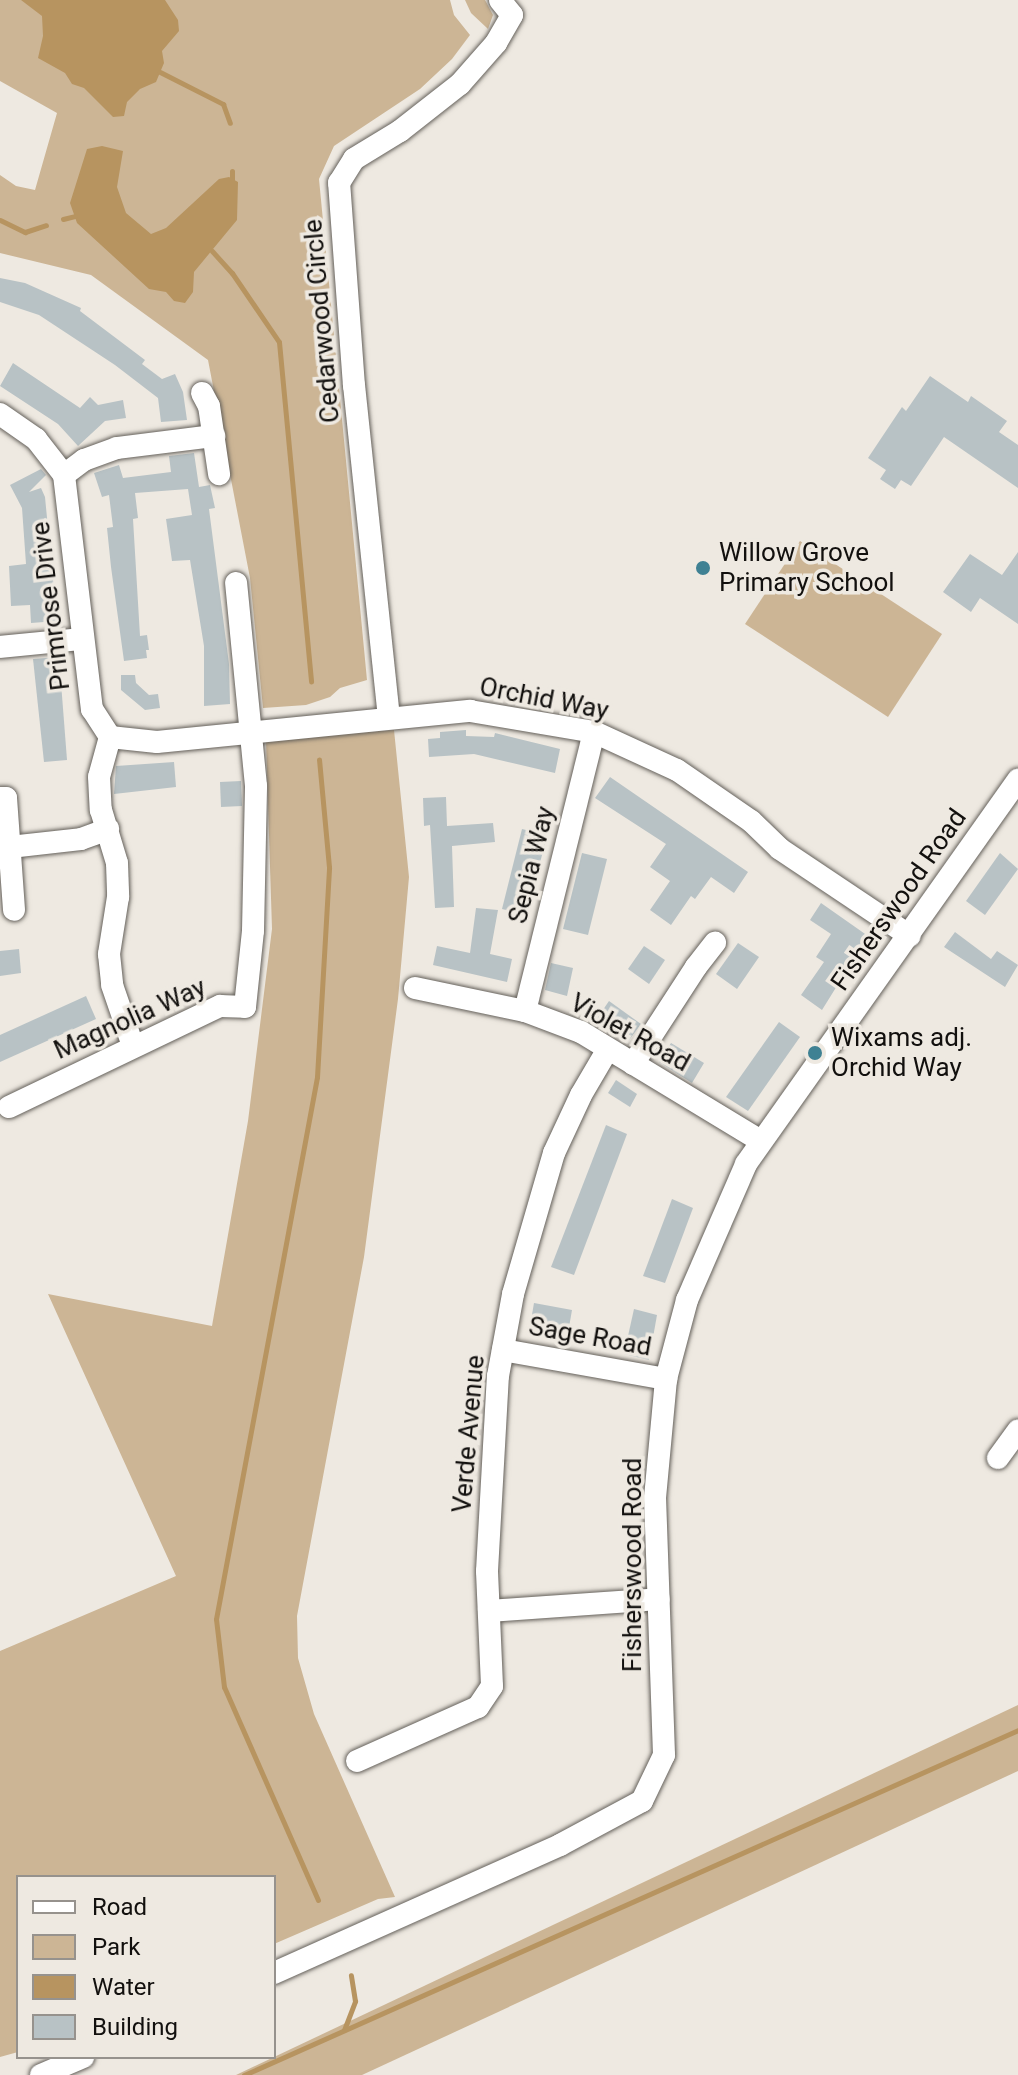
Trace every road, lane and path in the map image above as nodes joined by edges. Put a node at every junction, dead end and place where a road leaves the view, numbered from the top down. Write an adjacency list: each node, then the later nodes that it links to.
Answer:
1 (500, 0): 10 (street, Cedarwood Circle)
2 (202, 393): 4 (street)
3 (0, 414): 6 (street)
4 (214, 436): 5 (street); 6 (street)
5 (219, 474)
6 (64, 475): 8 (street, Primrose Drive)
7 (236, 583): 11 (street)
8 (82, 639): 9 (street); 13 (street, Primrose Drive)
9 (0, 647)
10 (389, 718): 11 (street, Orchid Way); 12 (street, Orchid Way)
11 (252, 731): 13 (street, Orchid Way); 23 (street, Magnolia Way)
12 (594, 732): 19 (street, Orchid Way); 22 (street, Sepia Way)
13 (110, 737): 16 (street)
14 (1015, 790): 19 (street, Fisherswood Road)
15 (0, 798): 17 (street)
16 (108, 829): 17 (street); 23 (street)
17 (10, 847): 18 (street)
18 (14, 910)
19 (910, 936): 27 (street, Fisherswood Road)
20 (715, 943): 25 (street)
21 (415, 988): 22 (street, Violet Road)
22 (525, 1011): 24 (street, Violet Road)
23 (133, 1046): 26 (street, Magnolia Way)
24 (608, 1049): 25 (street, Violet Road); 28 (street, Verde Avenue)
25 (633, 1064): 27 (street, Violet Road)
26 (9, 1107)
27 (761, 1141): 29 (street, Fisherswood Road)
28 (503, 1350): 29 (street, Sage Road); 33 (street, Verde Avenue)
29 (666, 1379): 32 (street, Fisherswood Road)
30 (1018, 1430): 31 (street)
31 (998, 1458)
32 (659, 1599): 33 (street); 35 (street, Fisherswood Road)
33 (489, 1611): 34 (street, Verde Avenue)
34 (357, 1761)
35 (276, 1972)
36 (78, 2059): 37 (street)
37 (41, 2075)

